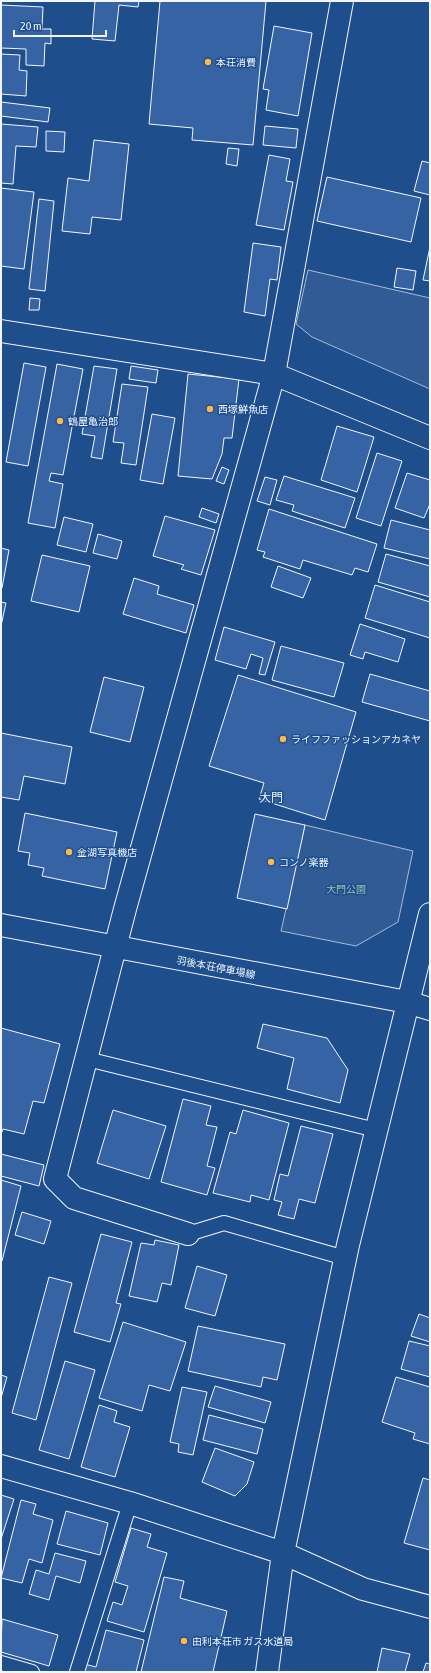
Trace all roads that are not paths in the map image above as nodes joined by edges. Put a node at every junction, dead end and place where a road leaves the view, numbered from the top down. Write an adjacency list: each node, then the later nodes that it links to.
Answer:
1 (342, 1): 3 (street)
2 (1, 331): 3 (street)
3 (274, 374): 4 (street); 7 (street)
4 (430, 438)
5 (430, 914): 8 (street)
6 (1, 925): 7 (street, 羽後本荘停車場線)
7 (115, 948): 8 (street, 羽後本荘停車場線); 10 (street)
8 (407, 1002): 9 (street, 羽後本荘停車場線); 11 (street)
9 (430, 1009)
10 (87, 1059): 11 (lane); 12 (street)
11 (376, 1130): 13 (street)
12 (188, 1234): 13 (lane)
13 (345, 1258): 16 (street)
14 (1, 1466): 15 (street)
15 (130, 1503): 16 (street); 20 (lane)
16 (283, 1553): 17 (street); 21 (street)
17 (430, 1607)
18 (1, 1663): 19 (lane)
19 (32, 1672)
20 (77, 1672)
21 (267, 1672)

